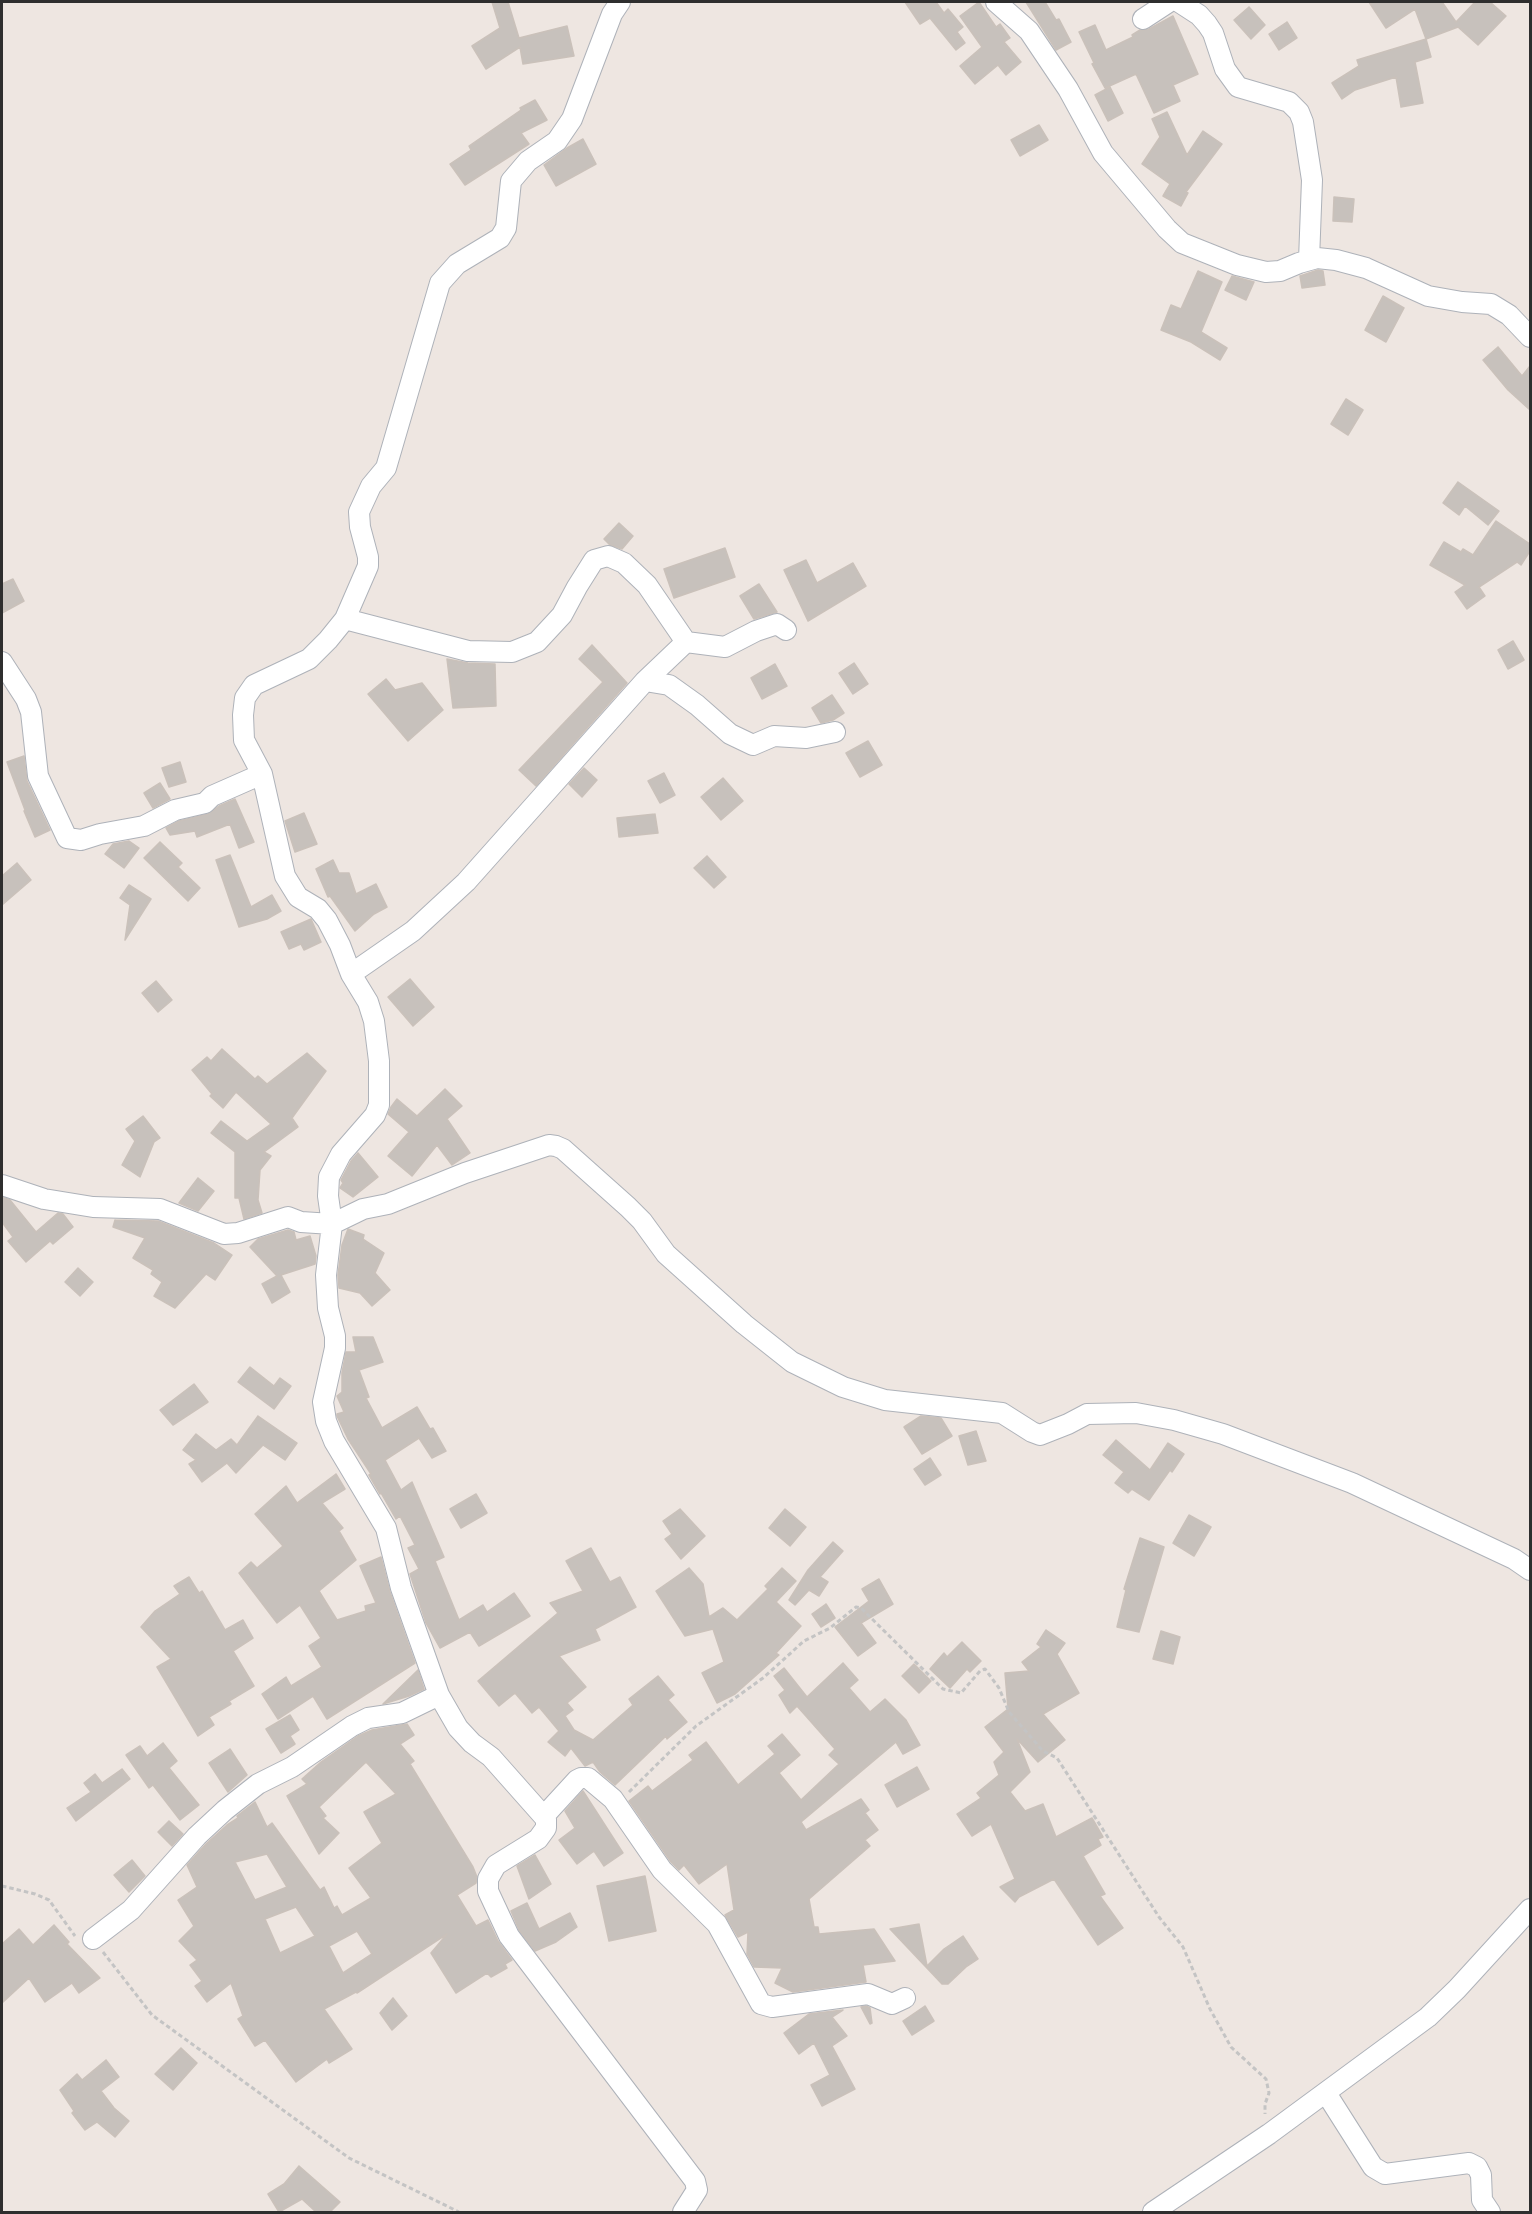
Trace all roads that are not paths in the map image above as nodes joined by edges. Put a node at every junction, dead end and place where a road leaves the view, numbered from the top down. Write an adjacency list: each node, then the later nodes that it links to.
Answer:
1 (620, 2): 8 (street)
2 (996, 2): 6 (street)
3 (1169, 2): 5 (street)
4 (1179, 2): 6 (street)
5 (1143, 19)
6 (1309, 260): 7 (street)
7 (1530, 337)
8 (345, 619): 10 (street); 14 (street)
9 (786, 630): 10 (street)
10 (686, 642): 12 (street)
11 (2, 662): 14 (street)
12 (645, 681): 13 (street); 15 (street)
13 (835, 732)
14 (262, 774): 15 (street)
15 (351, 974): 17 (street)
16 (2, 1185): 17 (street)
17 (332, 1224): 18 (street); 19 (street)
18 (1530, 1570)
19 (439, 1695): 20 (street); 22 (street)
20 (544, 1816): 23 (street); 25 (street)
21 (1530, 1909): 24 (street)
22 (93, 1940)
23 (904, 1998)
24 (1326, 2093): 26 (street); 27 (street)
25 (683, 2212)
26 (1153, 2212)
27 (1490, 2212)

